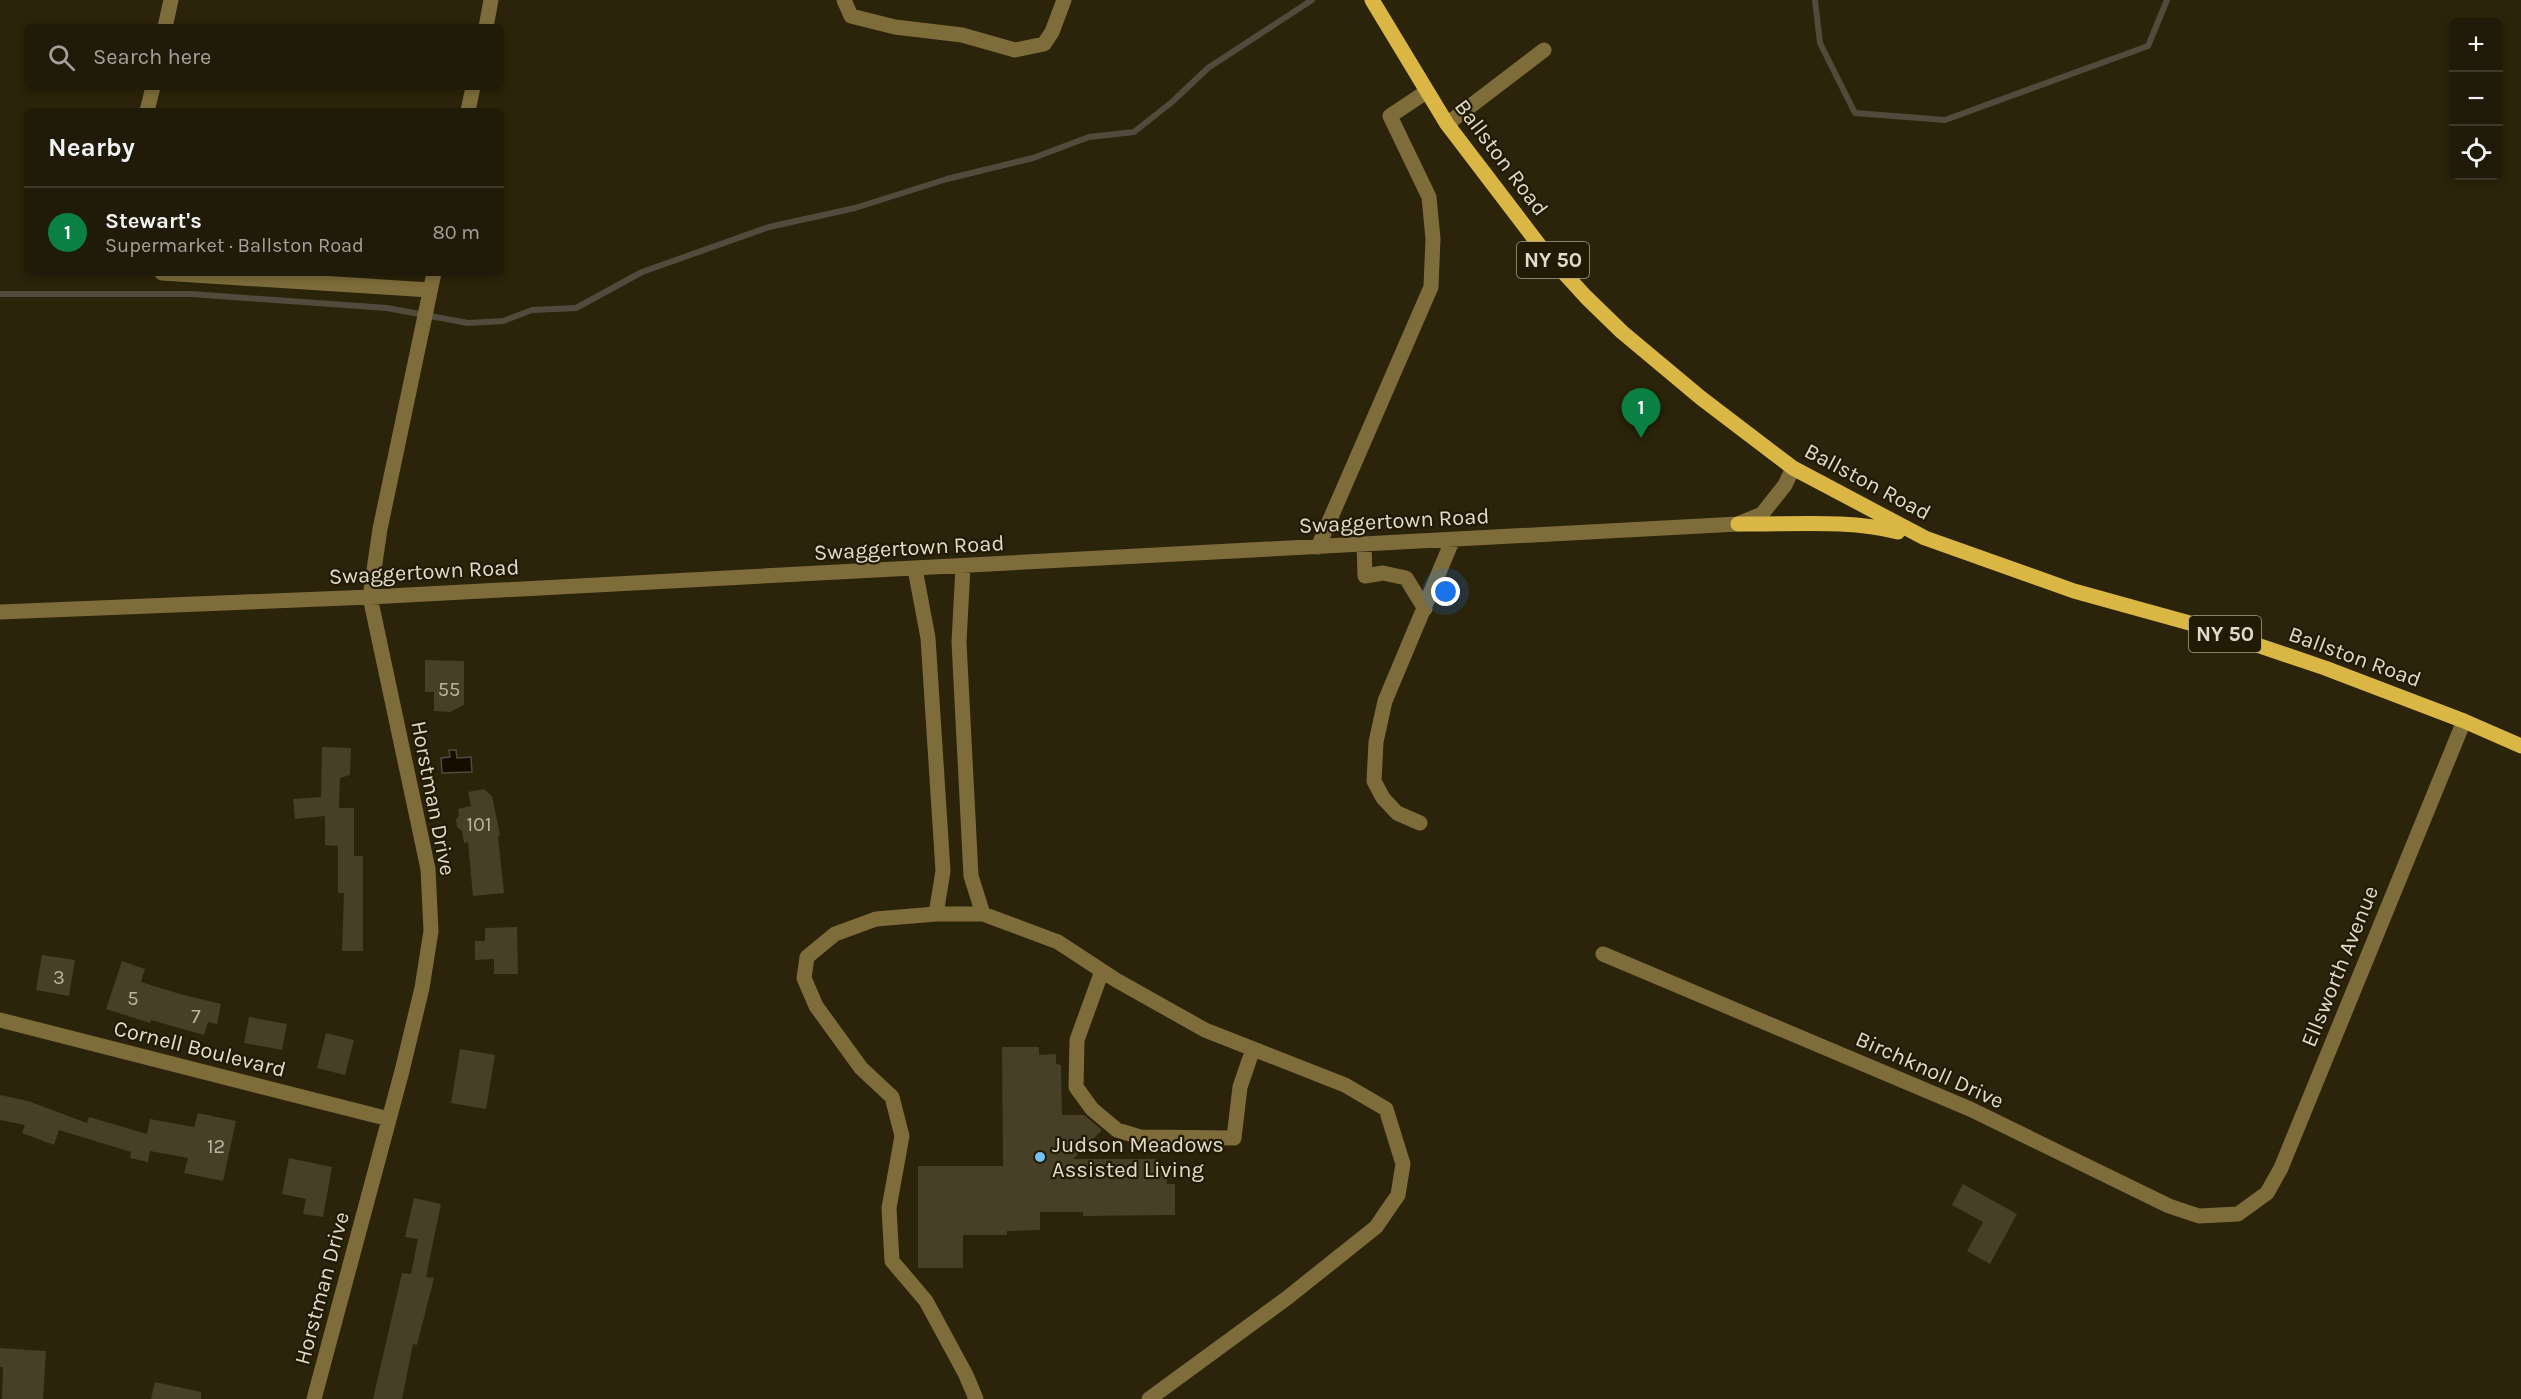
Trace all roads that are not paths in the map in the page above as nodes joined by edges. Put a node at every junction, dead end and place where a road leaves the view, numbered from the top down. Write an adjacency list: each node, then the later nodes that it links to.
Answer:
1 (171, 0): 6 (street)
2 (491, 0): 7 (street)
3 (844, 0): 4 (street)
4 (1064, 0)
5 (1372, 0): 11 (main road, Ballston Road / NY 50)
6 (166, 24)
7 (487, 24)
8 (1544, 50): 14 (street)
9 (152, 90): 12 (street)
10 (472, 90): 13 (street)
11 (1426, 92): 14 (main road, Ballston Road / NY 50); 23 (street)
12 (148, 108)
13 (469, 108)
14 (1447, 124): 18 (main road, Ballston Road / NY 50)
15 (209, 276): 17 (street)
16 (433, 276): 17 (street, Horstman Drive)
17 (430, 290): 26 (street, Horstman Drive)
18 (1793, 468): 19 (street, Swaggertown Road); 20 (main road, Ballston Road / NY 50)
19 (1738, 524): 20 (main road); 21 (street, Swaggertown Road)
20 (1925, 538): 29 (main road, Ballston Road / NY 50)
21 (1453, 539): 22 (street, Swaggertown Road); 27 (street)
22 (1364, 544): 23 (street, Swaggertown Road); 27 (street)
23 (1318, 547): 24 (street, Swaggertown Road)
24 (963, 567): 25 (street, Swaggertown Road); 33 (street)
25 (915, 569): 26 (street, Swaggertown Road); 32 (street)
26 (370, 597): 28 (street, Swaggertown Road); 38 (street, Horstman Drive)
27 (1425, 609): 31 (street)
28 (0, 612)
29 (2464, 721): 30 (main road, Ballston Road / NY 50); 39 (street, Ellsworth Avenue)
30 (2521, 746)
31 (1420, 823)
32 (936, 914): 33 (street); 41 (street)
33 (983, 914): 35 (street)
34 (1603, 954): 39 (street, Birchknoll Drive)
35 (1102, 971): 37 (street); 37 (street)
36 (0, 1020): 38 (street, Cornell Boulevard)
37 (1253, 1049): 42 (street)
38 (389, 1119): 40 (street, Horstman Drive)
39 (2238, 1214)
40 (314, 1399)
41 (976, 1399)
42 (1149, 1399)

